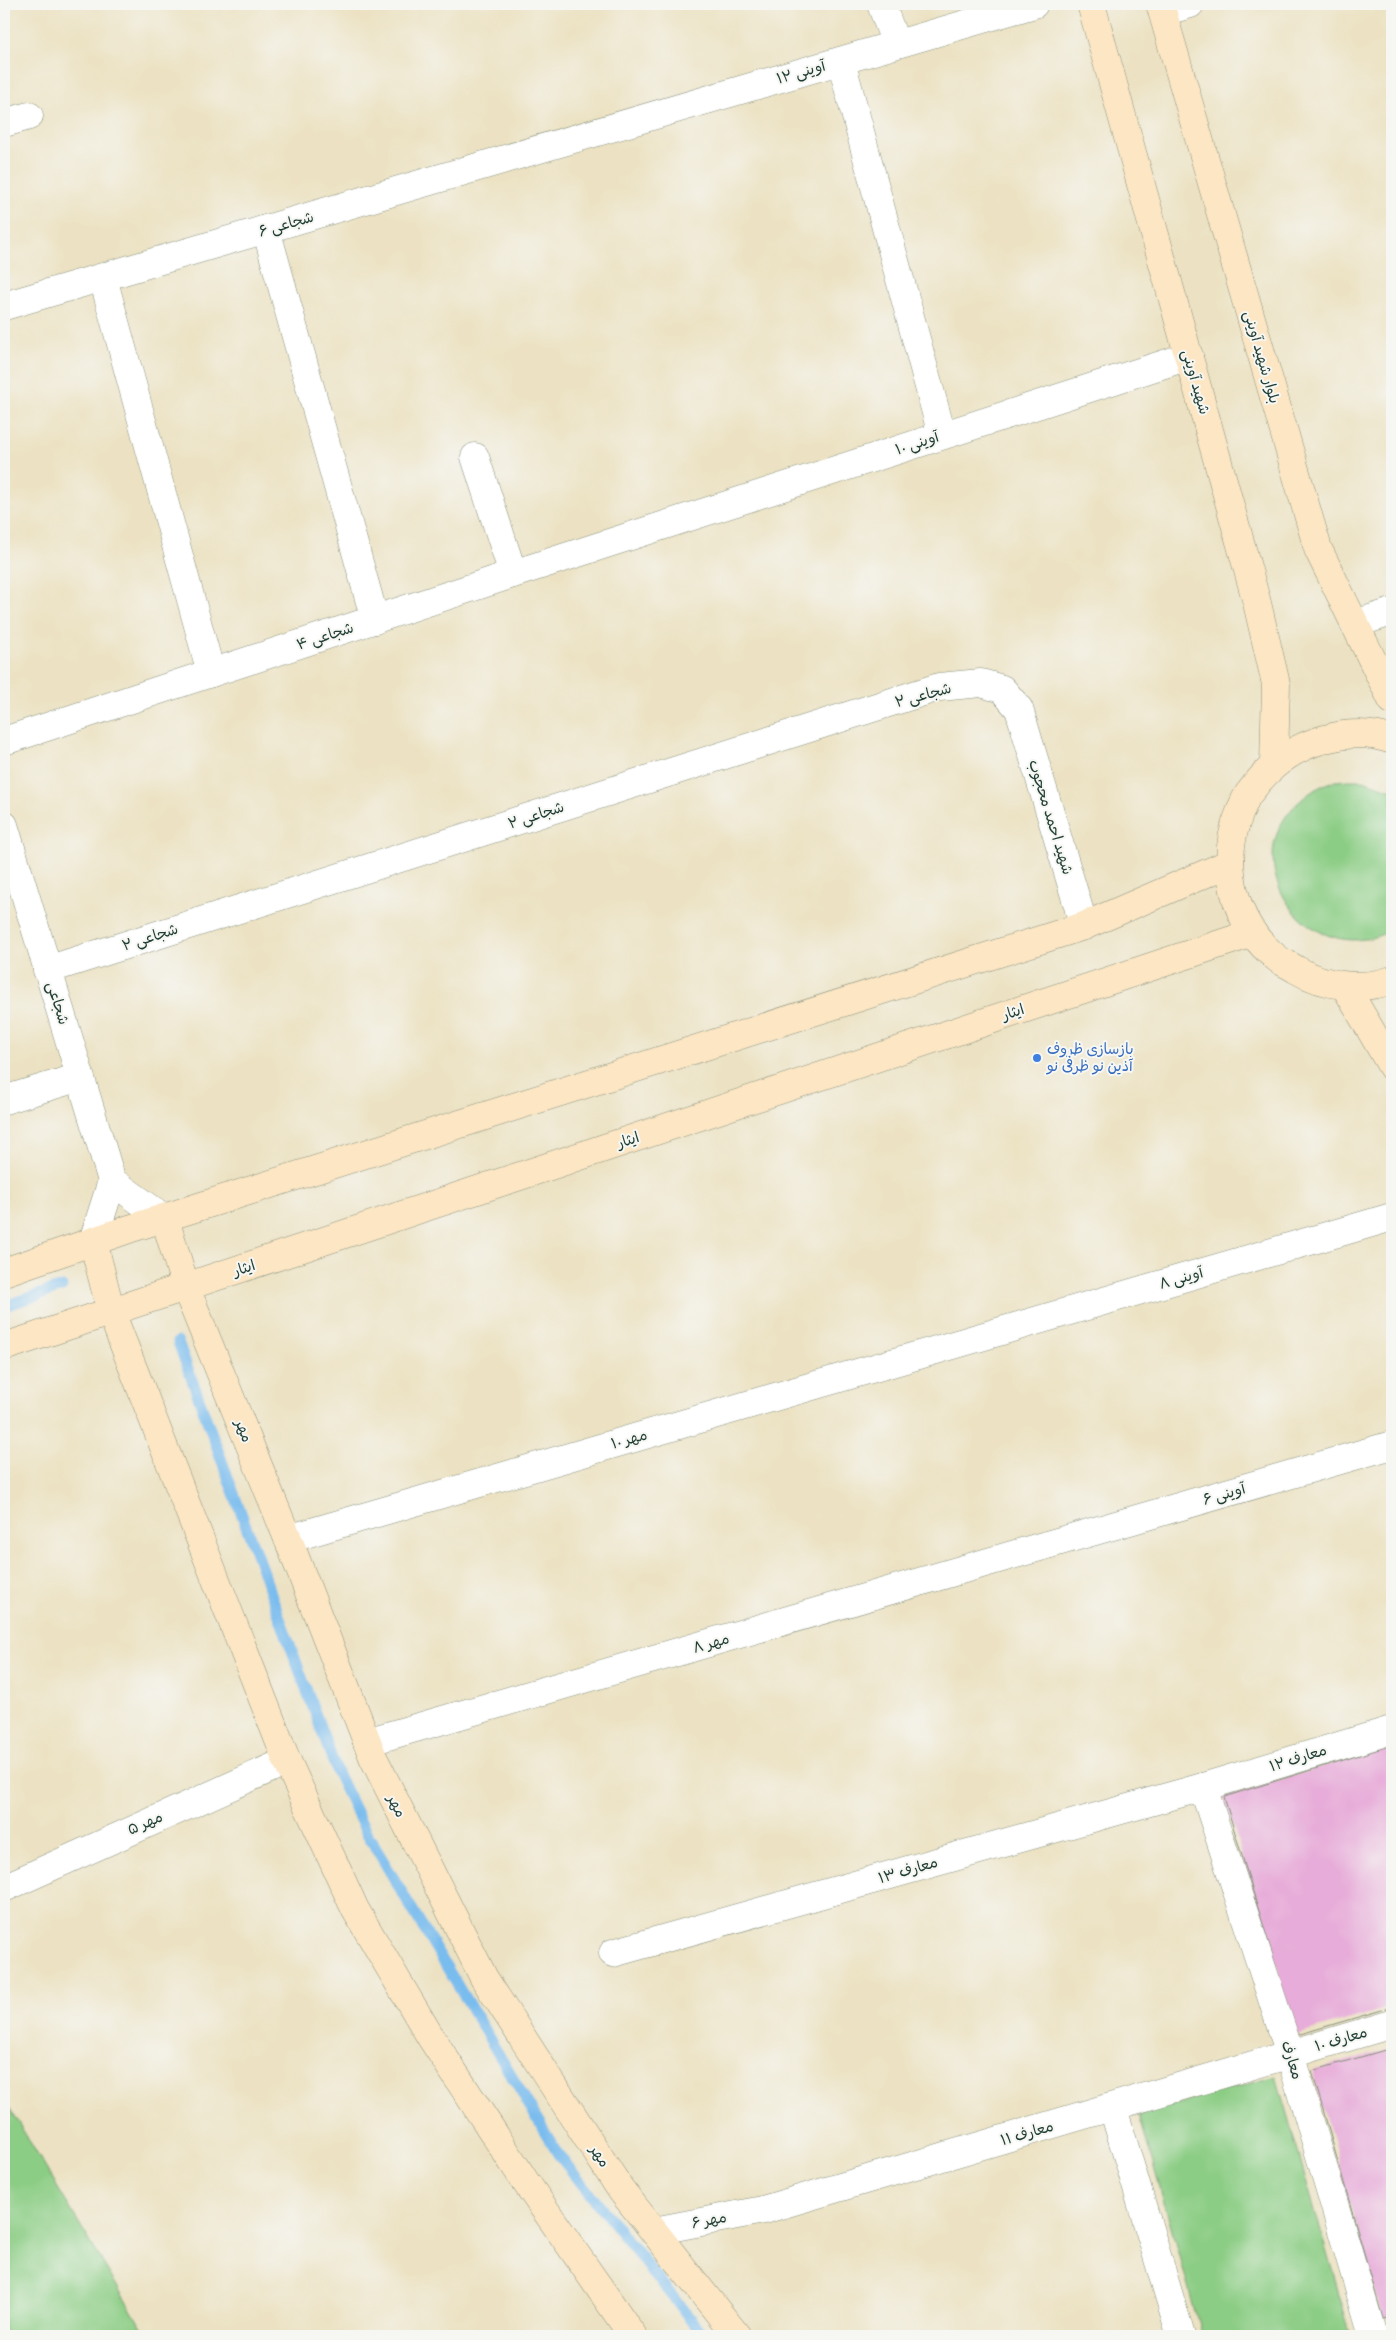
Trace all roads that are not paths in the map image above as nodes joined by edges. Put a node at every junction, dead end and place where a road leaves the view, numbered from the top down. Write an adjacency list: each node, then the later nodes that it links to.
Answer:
1 (881, 4): 6 (street)
2 (1034, 4): 6 (street, ۱۲ آوینی)
3 (1091, 4): 12 (street, شهید آوینی)
4 (1190, 4): 5 (street)
5 (1161, 8): 19 (street, بلوار شهید آوینی)
6 (896, 44): 7 (street, ۱۲ آوینی)
7 (841, 61): 8 (street, ۱۲ آوینی); 13 (street)
8 (569, 141): 9 (street, شجاعی ۶)
9 (266, 229): 10 (street, شجاعی ۶); 18 (street)
10 (102, 278): 11 (street, شجاعی ۶); 20 (street)
11 (4, 306)
12 (1189, 356): 13 (street, ۱۰ آوینی); 25 (street, شهید آوینی)
13 (942, 435): 15 (street, ۱۰ آوینی)
14 (475, 458): 16 (street)
15 (646, 531): 16 (street, شجاعی ۴)
16 (512, 574): 18 (street, شجاعی ۴)
17 (1392, 612): 19 (street)
18 (375, 620): 20 (street, شجاعی ۴)
19 (1354, 624): 21 (street, بلوار شهید آوینی)
20 (211, 673): 24 (street, شجاعی ۴)
21 (1392, 700)
22 (1019, 709): 29 (street, شهید احمد محجوب); 31 (street, شجاعی ۲)
23 (1392, 740): 25 (street)
24 (4, 741)
25 (1274, 764): 27 (street)
26 (4, 825): 28 (street, شجاعی)
27 (1230, 863): 29 (street); 30 (street)
28 (11, 874): 31 (street, شجاعی)
29 (1084, 926): 39 (street)
30 (1253, 932): 33 (street); 42 (street, ایثار)
31 (47, 970): 35 (street, شجاعی)
32 (1392, 980): 33 (street)
33 (1345, 986): 34 (street)
34 (1392, 1067)
35 (80, 1077): 36 (street); 37 (street, شجاعی)
36 (4, 1100)
37 (112, 1181): 39 (street); 40 (street)
38 (1392, 1217): 44 (street, ۸ آوینی)
39 (165, 1219): 40 (street); 42 (street, مهر)
40 (93, 1241): 41 (street); 43 (street)
41 (4, 1272)
42 (186, 1288): 43 (street, ایثار); 47 (street, مهر)
43 (111, 1312): 45 (street, ایثار); 51 (street)
44 (971, 1340): 47 (street, مهر ۱۰)
45 (4, 1347)
46 (1392, 1445): 48 (street, ۶ آوینی)
47 (288, 1539): 50 (street, مهر)
48 (1055, 1543): 50 (street, مهر ۸)
49 (1392, 1730): 52 (street, معارف ۱۲)
50 (367, 1742): 59 (street, مهر)
51 (287, 1761): 53 (street, مهر ۵); 61 (street)
52 (1203, 1787): 54 (street, معارف ۱۳); 56 (street, معارف)
53 (4, 1888)
54 (613, 1953)
55 (1392, 2024): 56 (street, معارف ۱۰)
56 (1290, 2054): 57 (street, معارف ۱۱); 60 (street, معارف)
57 (1113, 2108): 58 (street, معارف ۱۱); 63 (street)
58 (763, 2210): 59 (street, مهر ۶)
59 (654, 2230): 62 (street, مهر)
60 (1377, 2334)
61 (634, 2336)
62 (737, 2336)
63 (1180, 2336)

